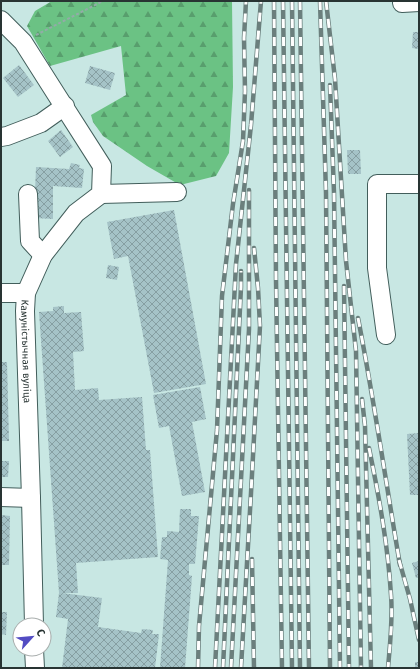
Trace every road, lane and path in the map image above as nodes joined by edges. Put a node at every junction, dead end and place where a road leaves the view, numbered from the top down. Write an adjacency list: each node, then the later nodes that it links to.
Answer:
1 (103, 1): 3 (path)
2 (1, 20): 3 (street)
3 (23, 42): 4 (street)
4 (60, 100): 5 (street); 9 (street)
5 (1, 138)
6 (419, 184): 13 (street)
7 (177, 192): 9 (street)
8 (28, 194): 10 (street)
9 (101, 194): 10 (street, Камуністычная вуліца)
10 (43, 255): 12 (street, Камуністычная вуліца)
11 (1, 293): 12 (street)
12 (26, 293): 15 (street, Камуністычная вуліца)
13 (386, 335)
14 (1, 498): 15 (street)
15 (31, 498): 16 (street, Камуністычная вуліца)
16 (34, 617)
17 (34, 657): 18 (street)
18 (34, 668)

